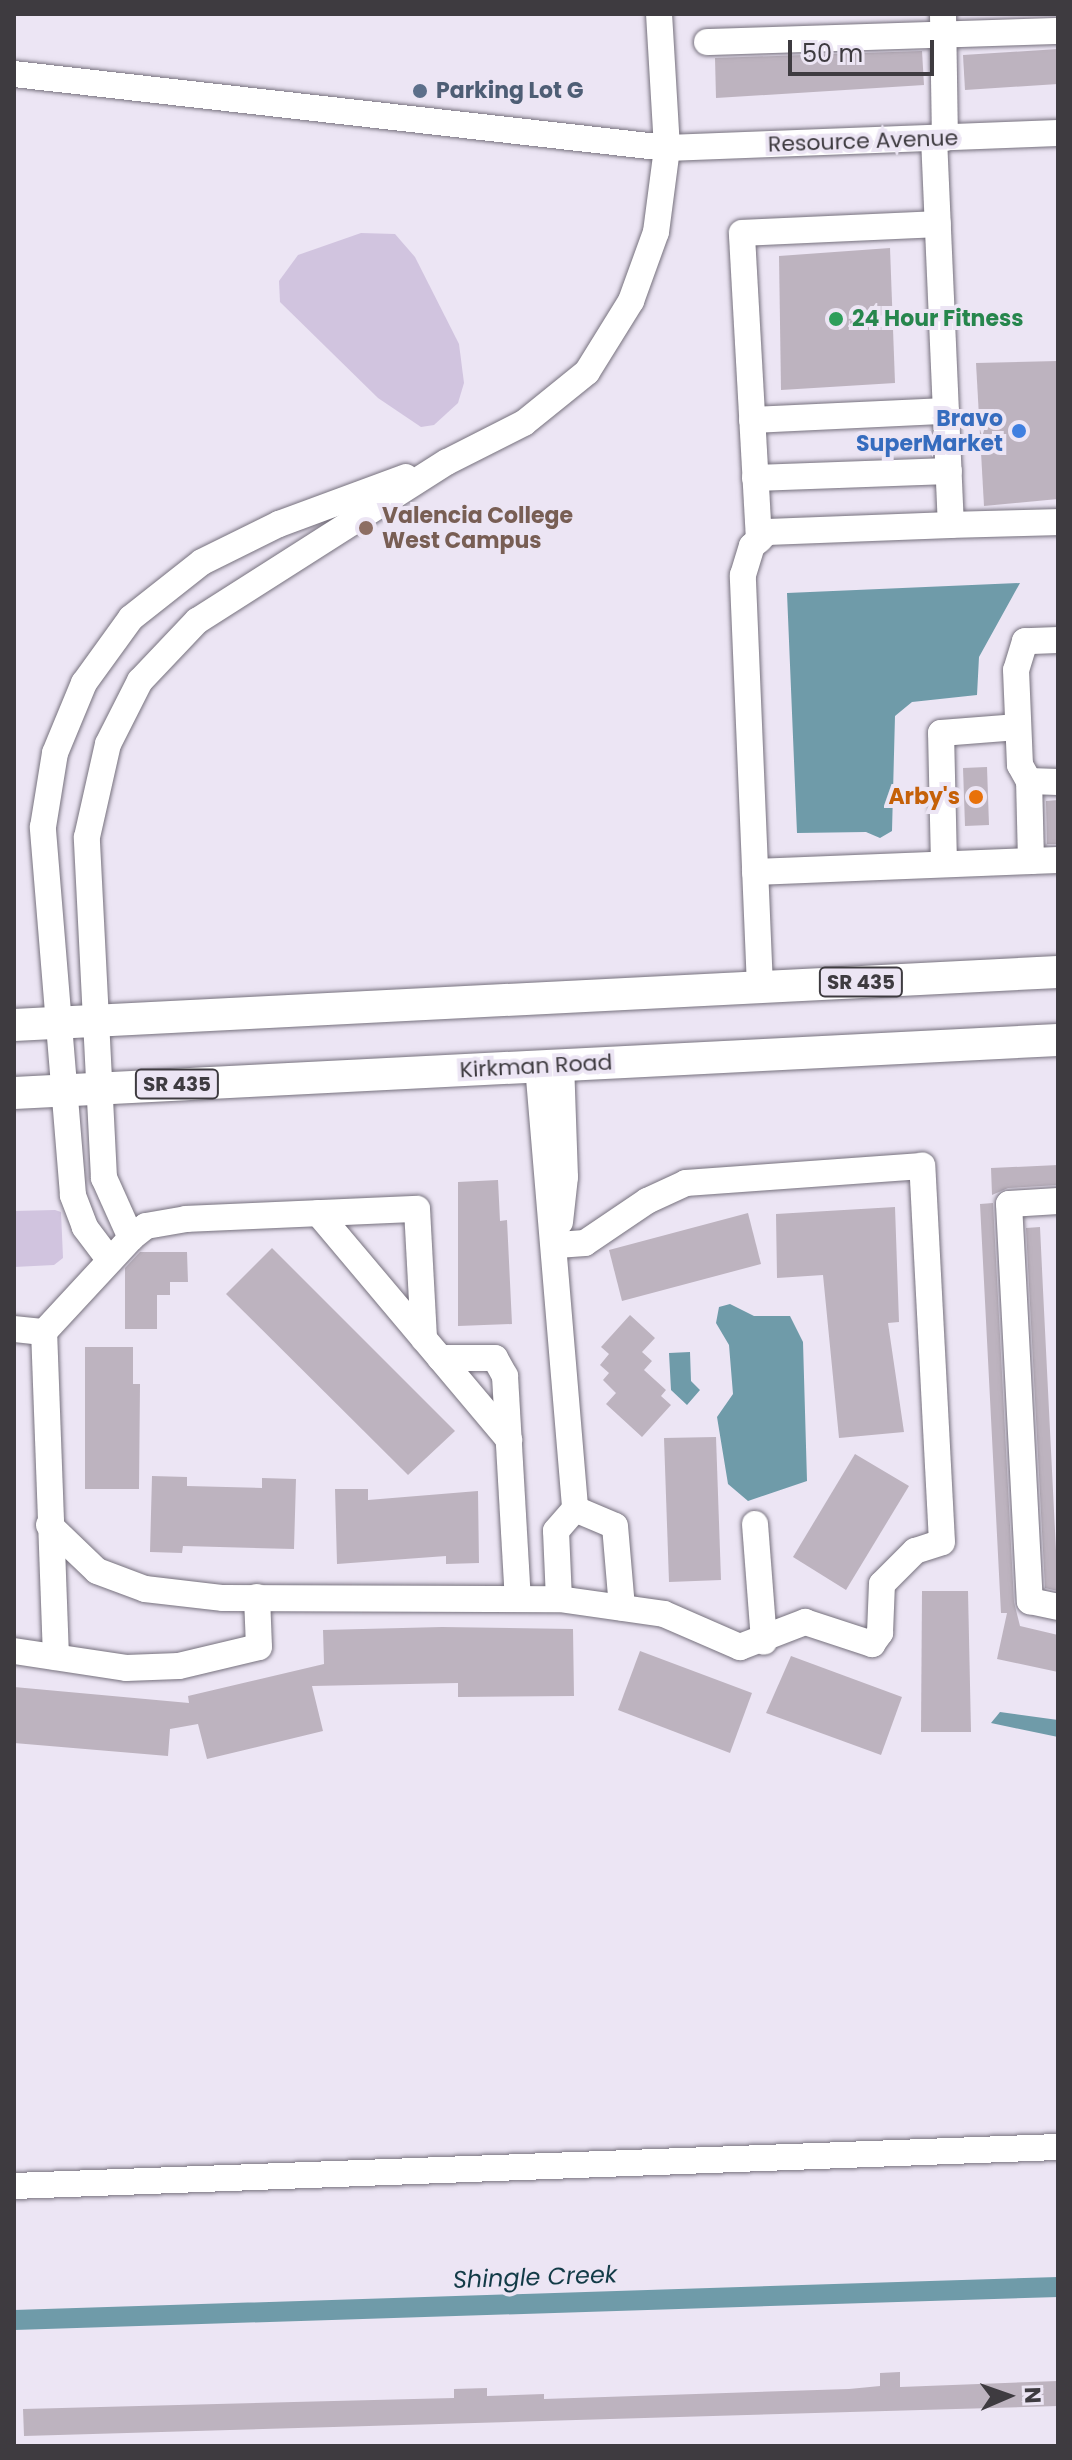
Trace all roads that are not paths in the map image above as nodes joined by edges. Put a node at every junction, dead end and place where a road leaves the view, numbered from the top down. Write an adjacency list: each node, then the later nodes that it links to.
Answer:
1 (659, 14): 8 (street)
2 (943, 24): 3 (street); 4 (street); 7 (street)
3 (1058, 31)
4 (707, 42)
5 (14, 74): 8 (street, Resource Avenue)
6 (1058, 133): 7 (street, Resource Avenue)
7 (939, 138): 8 (street, Resource Avenue); 9 (street)
8 (667, 148): 12 (street)
9 (938, 224): 10 (street); 11 (street)
10 (946, 411): 11 (street); 13 (street)
11 (752, 420): 14 (street)
12 (447, 462): 28 (street); 29 (street)
13 (949, 471): 14 (street); 16 (street)
14 (755, 478): 17 (street)
15 (1058, 522): 16 (street)
16 (951, 525): 17 (street)
17 (759, 540): 25 (street)
18 (1058, 640): 19 (street)
19 (1018, 727): 20 (street); 24 (street)
20 (1029, 781): 21 (street); 23 (street)
21 (1058, 782)
22 (1058, 860): 23 (street)
23 (1031, 861): 24 (street)
24 (944, 864): 25 (street)
25 (755, 872): 27 (street)
26 (1058, 972): 27 (main road, SR 435)
27 (760, 987): 28 (main road, SR 435)
28 (100, 1020): 29 (main road, SR 435); 33 (street)
29 (60, 1022): 30 (main road, SR 435); 34 (street)
30 (14, 1025)
31 (1058, 1040): 32 (main road, Kirkman Road / SR 435)
32 (549, 1066): 33 (main road, Kirkman Road / SR 435); 39 (street)
33 (102, 1088): 34 (main road, Kirkman Road / SR 435); 38 (street)
34 (65, 1090): 35 (main road, Kirkman Road / SR 435); 40 (street)
35 (14, 1093)
36 (1058, 1201): 53 (street)
37 (318, 1213): 38 (street); 43 (street); 43 (street)
38 (131, 1238): 40 (street)
39 (557, 1245): 45 (street); 55 (street)
40 (108, 1258): 42 (street)
41 (14, 1329): 42 (street)
42 (44, 1332): 47 (street)
43 (432, 1348): 44 (street); 44 (street)
44 (509, 1440): 49 (street)
45 (575, 1509): 48 (street); 54 (street)
46 (755, 1524): 55 (street)
47 (49, 1525): 50 (street); 57 (street)
48 (558, 1563): 49 (street); 52 (street)
49 (516, 1564): 51 (street)
50 (257, 1597): 51 (street); 57 (street)
51 (518, 1599): 52 (street)
52 (559, 1599): 54 (street)
53 (1058, 1607)
54 (622, 1608): 55 (street)
55 (764, 1642)
56 (14, 1651): 57 (street)
57 (56, 1657)
58 (1058, 2147): 59 (street)
59 (14, 2186)

